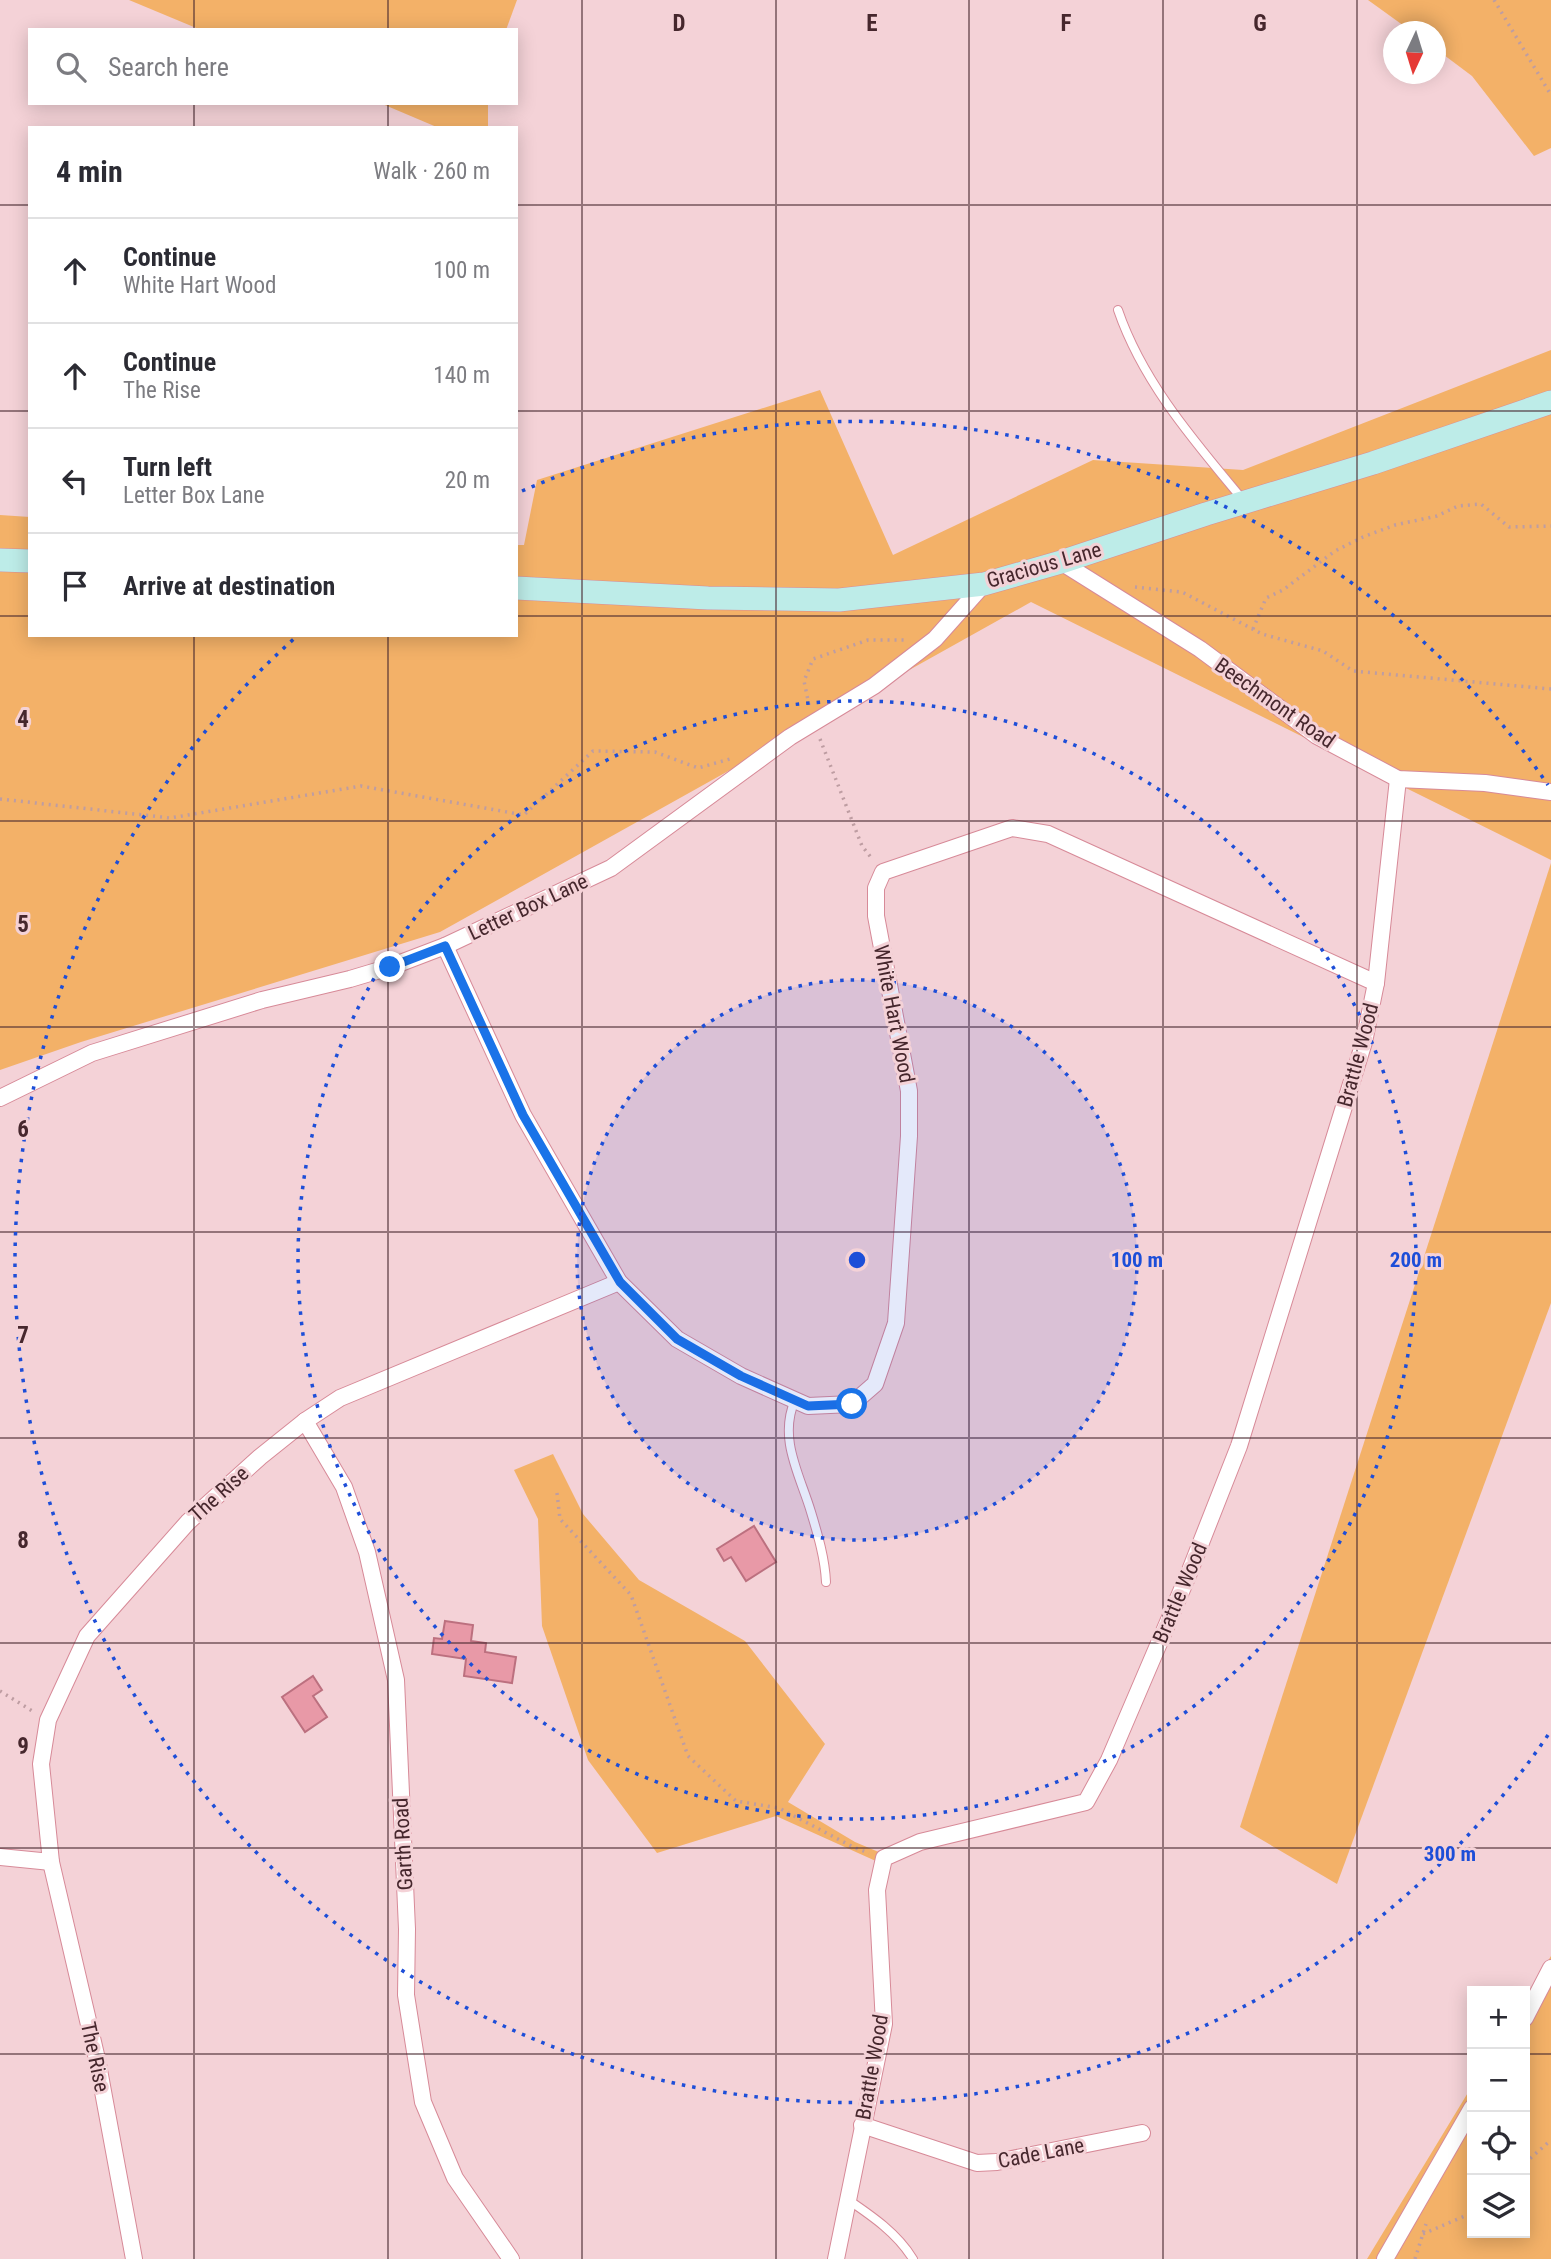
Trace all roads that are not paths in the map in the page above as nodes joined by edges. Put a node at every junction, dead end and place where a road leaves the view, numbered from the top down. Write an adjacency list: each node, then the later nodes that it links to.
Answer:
1 (1118, 310): 3 (lane)
2 (1551, 402): 3 (street, Gracious Lane)
3 (1245, 502): 6 (street, Gracious Lane)
4 (0, 560): 5 (street)
5 (28, 561)
6 (1061, 562): 7 (street, Gracious Lane); 9 (street, Beechmont Road)
7 (984, 584): 8 (street, Gracious Lane); 11 (street, Letter Box Lane)
8 (518, 588)
9 (1398, 779): 10 (street, Beechmont Road); 12 (street, Brattle Wood)
10 (1551, 792)
11 (445, 946): 13 (street, Letter Box Lane); 14 (street)
12 (1376, 983): 15 (street, White Hart Wood); 23 (street, Brattle Wood)
13 (0, 1098)
14 (620, 1282): 15 (street, White Hart Wood); 16 (street, The Rise)
15 (794, 1400): 17 (lane)
16 (305, 1422): 19 (street, The Rise); 27 (street, Garth Road)
17 (826, 1582)
18 (0, 1857): 19 (street)
19 (51, 1862): 26 (street, The Rise)
20 (1551, 1968): 21 (street)
21 (1530, 2008)
22 (1470, 2112): 30 (street)
23 (862, 2125): 24 (street, Cade Lane); 25 (street, Brattle Wood)
24 (1142, 2133)
25 (847, 2199): 28 (street, Brattle Wood); 29 (lane)
26 (134, 2259)
27 (511, 2259)
28 (836, 2259)
29 (913, 2259)
30 (1384, 2259)

